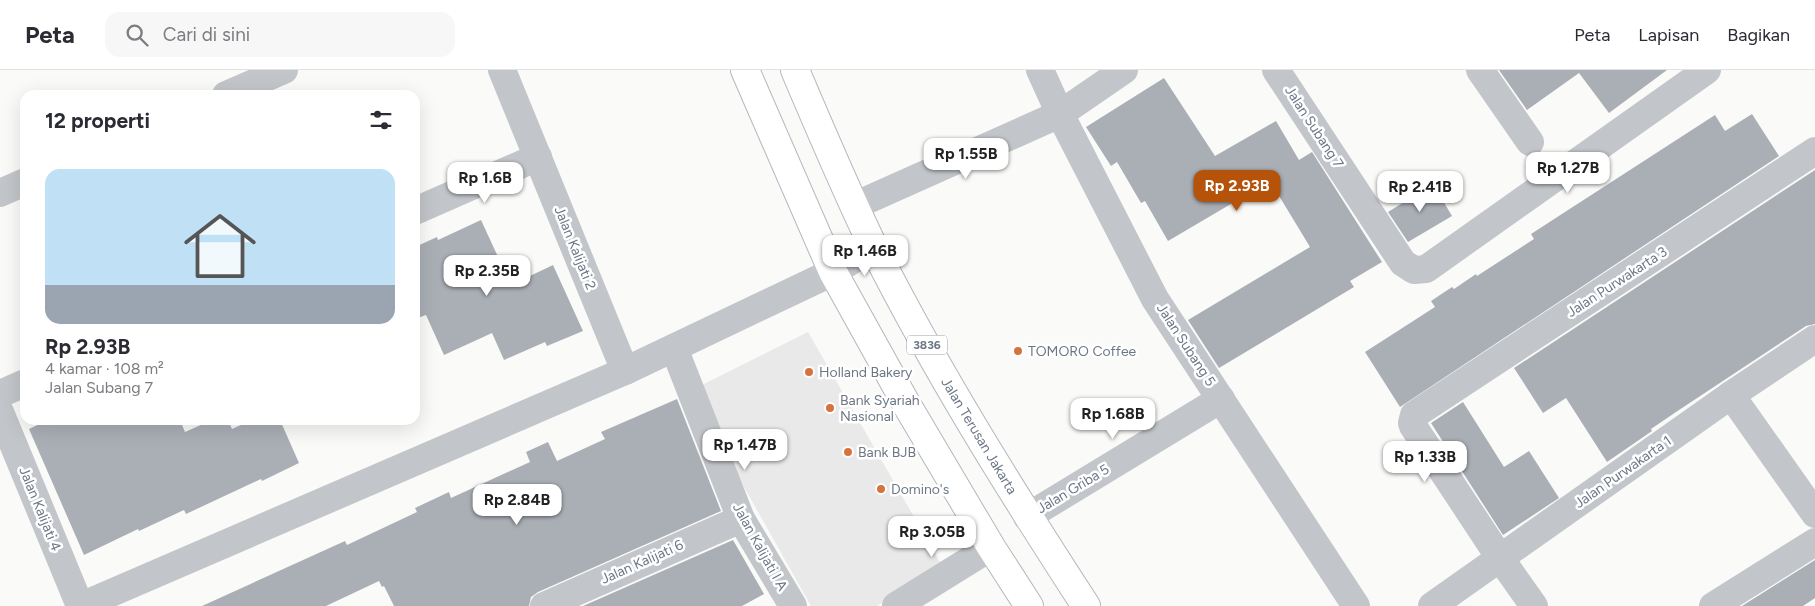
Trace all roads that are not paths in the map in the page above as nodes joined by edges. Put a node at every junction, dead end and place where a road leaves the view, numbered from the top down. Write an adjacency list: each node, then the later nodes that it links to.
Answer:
1 (284, 70): 10 (street)
2 (502, 70): 14 (street, Jalan Kalijati 2)
3 (745, 70): 20 (main road)
4 (795, 70): 17 (main road, Jalan Terusan Jakarta / 3836)
5 (1040, 70): 11 (street, Jalan Subang 5)
6 (1124, 70): 11 (street)
7 (1276, 70): 9 (street, Jalan Subang 7)
8 (1480, 70): 12 (street)
9 (1708, 70)
10 (238, 90)
11 (1060, 114): 17 (street); 27 (street, Jalan Subang 5)
12 (1530, 142)
13 (1815, 151): 34 (street, Jalan Purwakarta 3)
14 (538, 157): 18 (street); 23 (street, Jalan Kalijati 2)
15 (20, 184): 16 (street)
16 (0, 193)
17 (854, 206): 19 (main road, Jalan Terusan Jakarta / 3836)
18 (420, 209)
19 (874, 247): 20 (street); 30 (main road, Jalan Terusan Jakarta / 3836)
20 (833, 272): 22 (street); 33 (main road)
21 (1815, 340): 26 (street, Jalan Purwakarta 1)
22 (674, 348): 23 (street); 31 (street, Jalan Kalijati I A)
23 (625, 371): 36 (street)
24 (20, 385): 25 (street)
25 (0, 394)
26 (1731, 395): 29 (street); 34 (street, Jalan Purwakarta 1)
27 (1221, 399): 30 (street, Jalan Griba 5); 42 (street, Jalan Subang 5)
28 (0, 412): 36 (street, Jalan Kalijati 4)
29 (1815, 514)
30 (1027, 517): 41 (main road, Jalan Terusan Jakarta / 3836)
31 (741, 519): 37 (street, Jalan Kalijati 6); 38 (street, Jalan Kalijati I A)
32 (1815, 542): 35 (street)
33 (991, 547): 39 (street); 40 (main road)
34 (1500, 558): 43 (street, Jalan Purwakarta 1); 44 (street)
35 (1716, 605)
36 (80, 606)
37 (544, 606)
38 (793, 606)
39 (896, 606)
40 (1029, 606)
41 (1086, 606)
42 (1356, 606)
43 (1432, 606)
44 (1534, 606)

